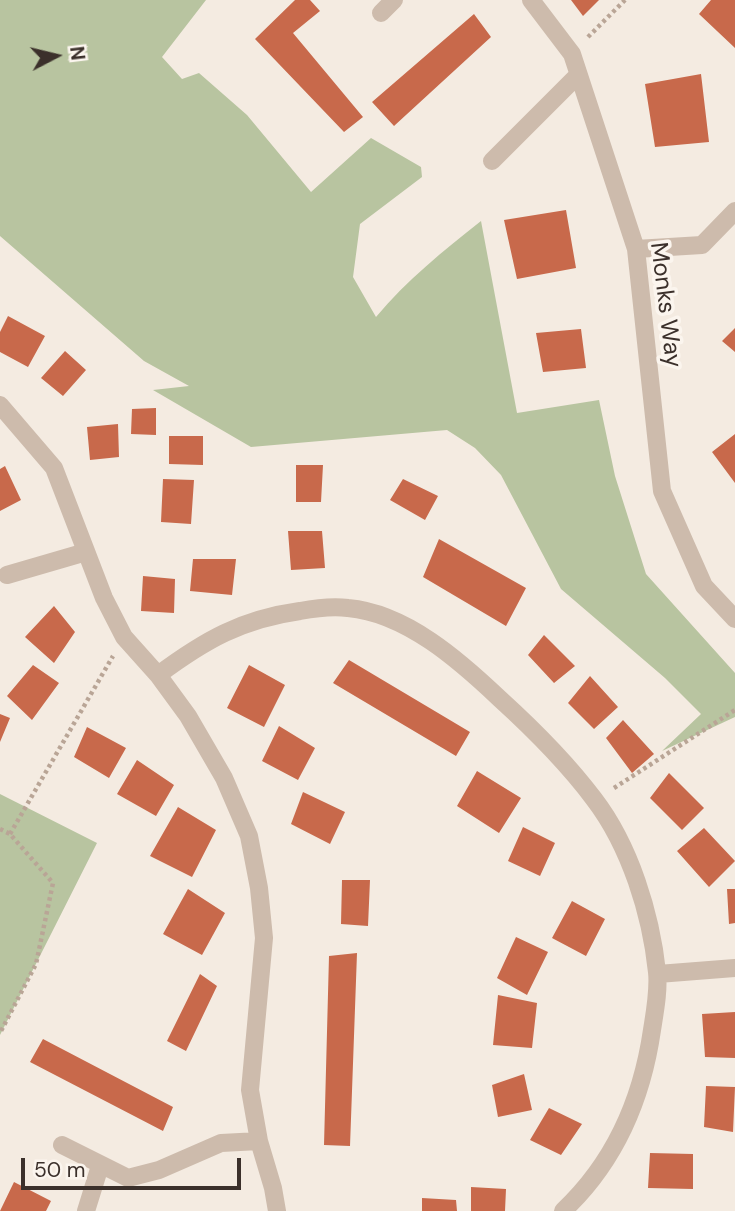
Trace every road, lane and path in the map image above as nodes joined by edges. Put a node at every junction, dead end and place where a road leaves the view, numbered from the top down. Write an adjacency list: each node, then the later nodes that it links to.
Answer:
1 (394, 0): 4 (street)
2 (531, 0): 5 (street, Monks Way)
3 (625, 0): 5 (path)
4 (381, 13)
5 (572, 54): 6 (street, Monks Way)
6 (578, 75): 7 (street); 9 (street, Monks Way)
7 (492, 161)
8 (735, 212): 9 (street)
9 (636, 249): 13 (street, Monks Way)
10 (0, 405): 11 (street)
11 (86, 552): 12 (street); 14 (street)
12 (7, 575)
13 (735, 619)
14 (124, 637): 15 (street); 19 (path)
15 (158, 675): 17 (street); 23 (street)
16 (735, 710): 17 (path)
17 (595, 800): 21 (street)
18 (0, 830): 19 (path)
19 (10, 834): 22 (path)
20 (735, 968): 21 (street)
21 (658, 974): 28 (street)
22 (0, 1033)
23 (259, 1141): 25 (street); 27 (street)
24 (62, 1145): 25 (street)
25 (100, 1166): 26 (street)
26 (86, 1211)
27 (277, 1211)
28 (563, 1211)

